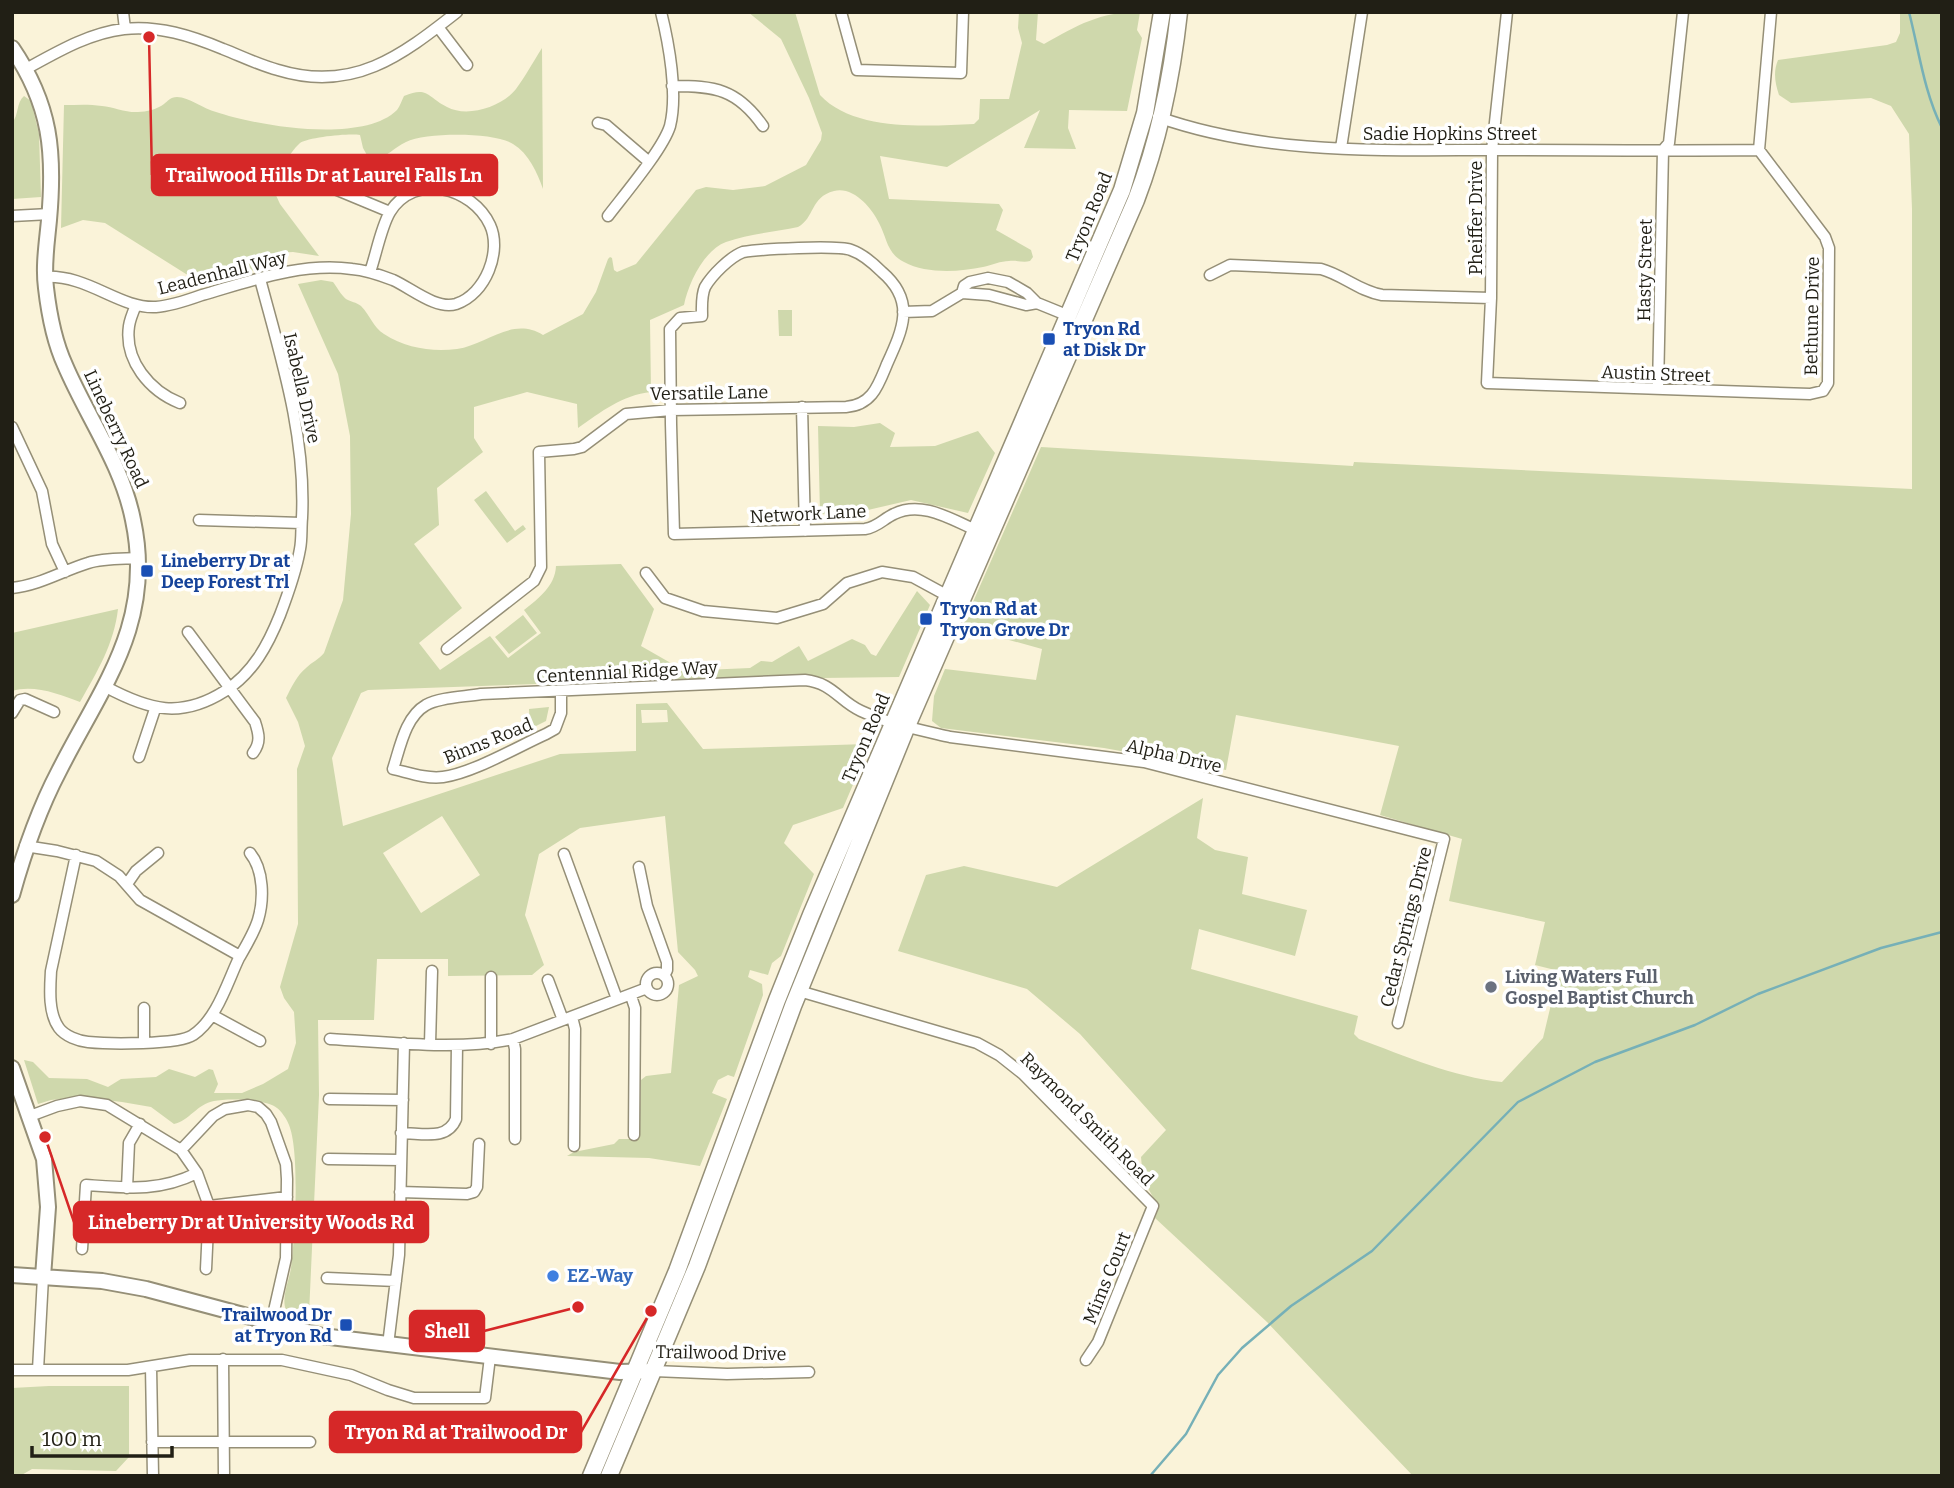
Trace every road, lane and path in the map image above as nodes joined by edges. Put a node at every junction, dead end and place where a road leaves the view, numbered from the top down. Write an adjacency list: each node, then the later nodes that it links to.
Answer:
1 (123, 12): 13 (street)
2 (457, 12): 12 (street)
3 (661, 12): 17 (street)
4 (841, 12): 5 (street)
5 (963, 12)
6 (1162, 12): 18 (main road, Tryon Road)
7 (1178, 12): 18 (main road, Tryon Road)
8 (1362, 12): 21 (street)
9 (1507, 12): 22 (street, Pheiffer Drive)
10 (1683, 12): 23 (street, Hasty Street)
11 (1771, 12): 24 (street)
12 (438, 27): 13 (street); 15 (street)
13 (125, 29): 16 (street)
14 (12, 48): 16 (street, Lineberry Road)
15 (467, 65)
16 (26, 69): 28 (street, Lineberry Road)
17 (672, 86): 20 (street); 25 (street)
18 (1153, 115): 21 (street, Sadie Hopkins Street); 40 (main road, Tryon Road); 65 (main road, Tryon Road)
19 (598, 123): 25 (street)
20 (763, 126)
21 (1341, 148): 22 (street, Sadie Hopkins Street)
22 (1492, 150): 23 (street, Sadie Hopkins Street); 36 (street, Pheiffer Drive)
23 (1663, 150): 24 (street, Sadie Hopkins Street); 42 (street, Hasty Street)
24 (1759, 150): 43 (street, Bethune Drive)
25 (648, 161): 30 (street)
26 (337, 190): 27 (street)
27 (390, 212): 31 (street); 31 (street, Leadenhall Way)
28 (50, 214): 29 (street); 33 (street, Lineberry Road)
29 (12, 216)
30 (608, 216)
31 (370, 272): 34 (street, Leadenhall Way)
32 (1210, 275): 36 (street)
33 (44, 277): 38 (street, Leadenhall Way); 52 (street, Lineberry Road)
34 (260, 279): 38 (street, Leadenhall Way); 49 (street, Isabella Drive)
35 (962, 293): 37 (street); 37 (street); 39 (street)
36 (1491, 298): 41 (street, Pheiffer Drive)
37 (1037, 303): 40 (street)
38 (136, 305): 44 (street)
39 (903, 312): 45 (street, Versatile Lane); 46 (street)
40 (1069, 316): 50 (main road, Tryon Road)
41 (1488, 383): 42 (street, Austin Street)
42 (1658, 389): 43 (street, Austin Street)
43 (1823, 391)
44 (180, 403)
45 (802, 407): 46 (street, Versatile Lane); 51 (street)
46 (671, 410): 51 (street, Network Lane); 58 (street, Versatile Lane)
47 (12, 427): 53 (street)
48 (199, 520): 49 (street)
49 (301, 523): 60 (street, Isabella Drive)
50 (976, 530): 51 (street, Network Lane); 56 (main road, Tryon Road)
51 (805, 531)
52 (138, 558): 53 (street); 59 (street, Lineberry Road)
53 (65, 572): 55 (street)
54 (646, 573): 56 (street)
55 (12, 588)
56 (948, 596): 65 (main road, Tryon Road)
57 (188, 632): 60 (street)
58 (447, 649)
59 (106, 687): 62 (street); 70 (street, Lineberry Road)
60 (231, 687): 62 (street, Isabella Drive); 66 (street)
61 (561, 691): 65 (street, Centennial Ridge Way); 68 (street, Centennial Ridge Way); 68 (street, Binns Road)
62 (155, 709): 67 (street)
63 (54, 712): 64 (street)
64 (12, 713)
65 (900, 724): 69 (street, Alpha Drive); 84 (main road, Tryon Road); 134 (main road, Tryon Road)
66 (253, 753)
67 (139, 757)
68 (393, 769)
69 (1444, 839): 90 (street, Cedar Springs Drive)
70 (25, 846): 74 (street); 77 (street, Lineberry Road)
71 (158, 853): 76 (street)
72 (250, 853): 78 (street)
73 (564, 854): 86 (street)
74 (76, 855): 76 (street); 93 (street)
75 (639, 867): 80 (street)
76 (127, 884): 78 (street)
77 (12, 895)
78 (240, 956): 88 (street)
79 (432, 971): 96 (street)
80 (664, 976): 83 (street); 83 (street)
81 (491, 978): 97 (street)
82 (548, 980): 89 (street)
83 (647, 988): 85 (street)
84 (799, 991): 117 (street, Raymond Smith Road); 135 (main road, Tryon Road)
85 (631, 996): 86 (street); 105 (street)
86 (617, 999): 89 (street)
87 (144, 1007): 93 (street)
88 (212, 1015): 93 (street); 94 (street)
89 (567, 1019): 92 (street); 108 (street)
90 (1398, 1023)
91 (330, 1039): 95 (street)
92 (513, 1039): 97 (street); 106 (street)
93 (144, 1041)
94 (260, 1041)
95 (404, 1043): 96 (street); 101 (street)
96 (430, 1044): 98 (street)
97 (491, 1044): 98 (street)
98 (457, 1045): 104 (street)
99 (12, 1068): 102 (street)
100 (329, 1099): 101 (street)
101 (403, 1100): 104 (street)
102 (30, 1116): 103 (street); 123 (street)
103 (140, 1124): 109 (street); 113 (street)
104 (401, 1133): 111 (street)
105 (634, 1135)
106 (514, 1139)
107 (479, 1144): 114 (street)
108 (574, 1146)
109 (181, 1150): 112 (street); 115 (street)
110 (328, 1159): 111 (street)
111 (401, 1160): 114 (street)
112 (197, 1173): 113 (street); 116 (street)
113 (127, 1188): 120 (street)
114 (400, 1192): 119 (street)
115 (286, 1197): 116 (street); 126 (street)
116 (209, 1206): 121 (street)
117 (1153, 1206): 130 (street, Mims Court)
118 (327, 1218): 119 (street)
119 (400, 1220): 125 (street)
120 (82, 1249)
121 (206, 1269)
122 (12, 1275): 123 (street, Trailwood Drive)
123 (43, 1277): 126 (street, Trailwood Drive); 133 (street)
124 (327, 1278): 125 (street)
125 (396, 1281): 127 (street)
126 (271, 1324): 127 (street, Trailwood Drive)
127 (388, 1345): 128 (street, Trailwood Drive)
128 (490, 1357): 129 (street); 134 (street, Trailwood Drive)
129 (223, 1359): 131 (street); 138 (street)
130 (1086, 1360)
131 (151, 1367): 133 (street); 137 (street)
132 (12, 1370): 133 (street)
133 (38, 1370)
134 (636, 1371): 135 (street, Trailwood Drive); 142 (main road, Tryon Road)
135 (654, 1371): 136 (street, Trailwood Drive); 143 (main road, Tryon Road)
136 (809, 1372)
137 (152, 1442): 138 (street); 140 (street)
138 (224, 1442): 139 (street); 141 (street)
139 (310, 1442)
140 (152, 1476)
141 (225, 1476)
142 (591, 1476)
143 (609, 1476)

